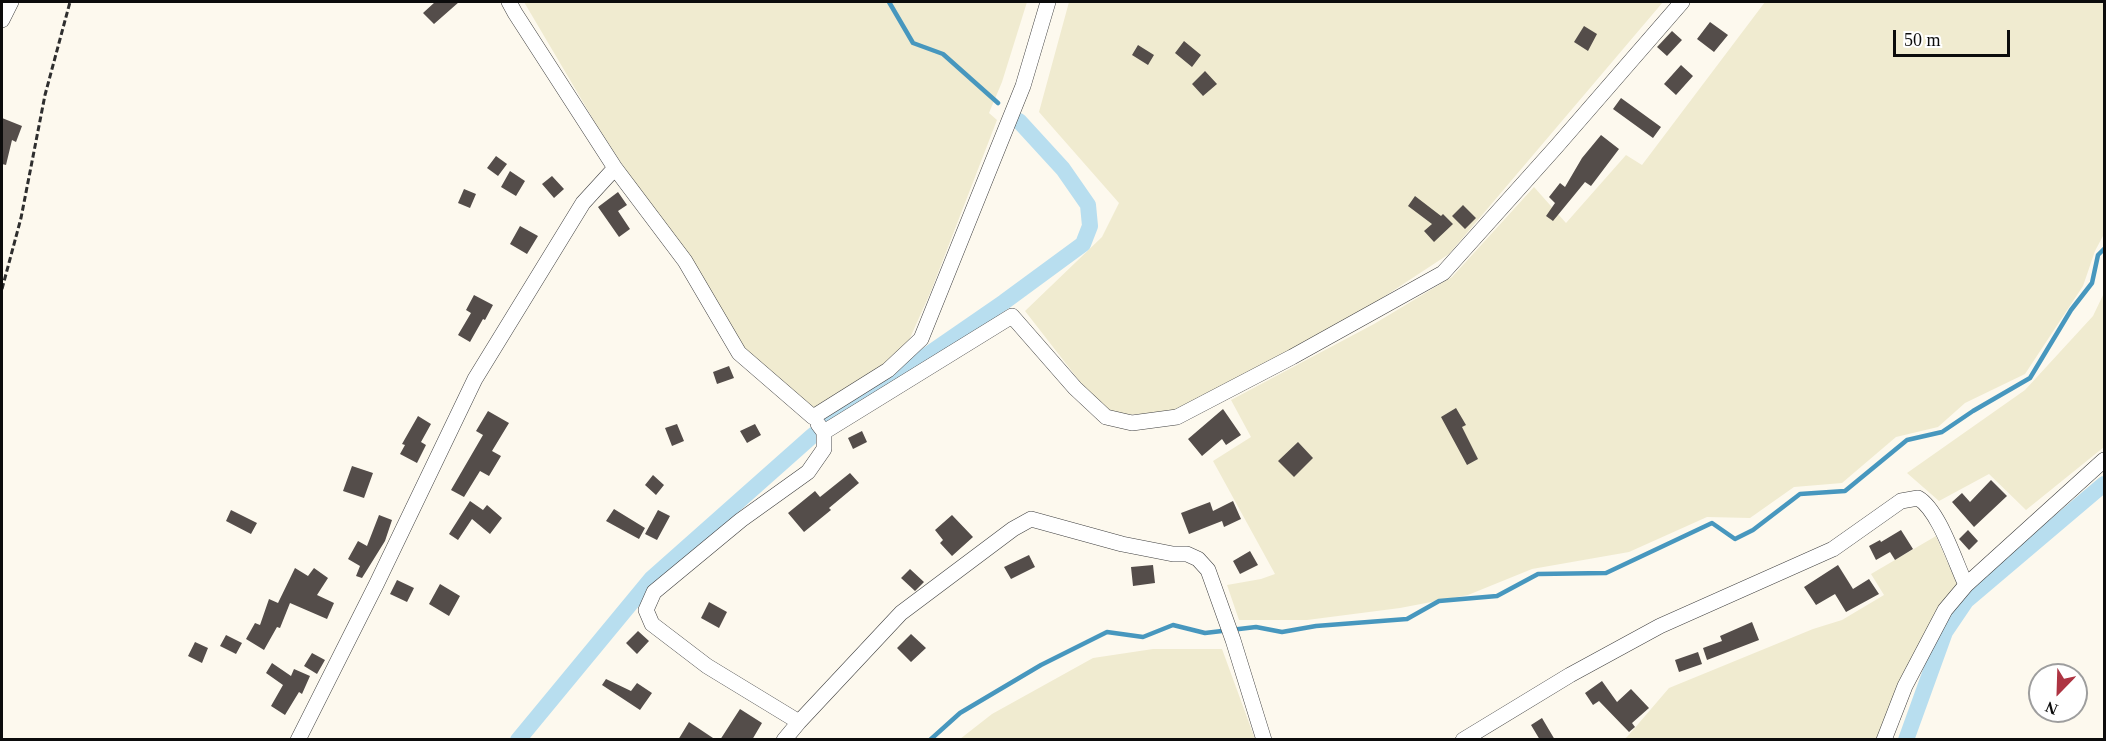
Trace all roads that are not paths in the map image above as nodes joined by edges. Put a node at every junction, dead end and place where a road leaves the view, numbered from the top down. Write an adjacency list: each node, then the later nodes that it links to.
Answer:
1 (11, 2): 5 (street)
2 (509, 2): 6 (street)
3 (1048, 2): 7 (street)
4 (1682, 2): 8 (street)
5 (2, 20)
6 (615, 168): 7 (street); 12 (street)
7 (813, 417): 8 (street)
8 (824, 432): 11 (street)
9 (2104, 460): 10 (street)
10 (1966, 585): 15 (street); 16 (street)
11 (799, 722): 13 (street); 14 (street)
12 (298, 740)
13 (784, 740)
14 (1264, 740)
15 (1463, 740)
16 (1884, 740)

